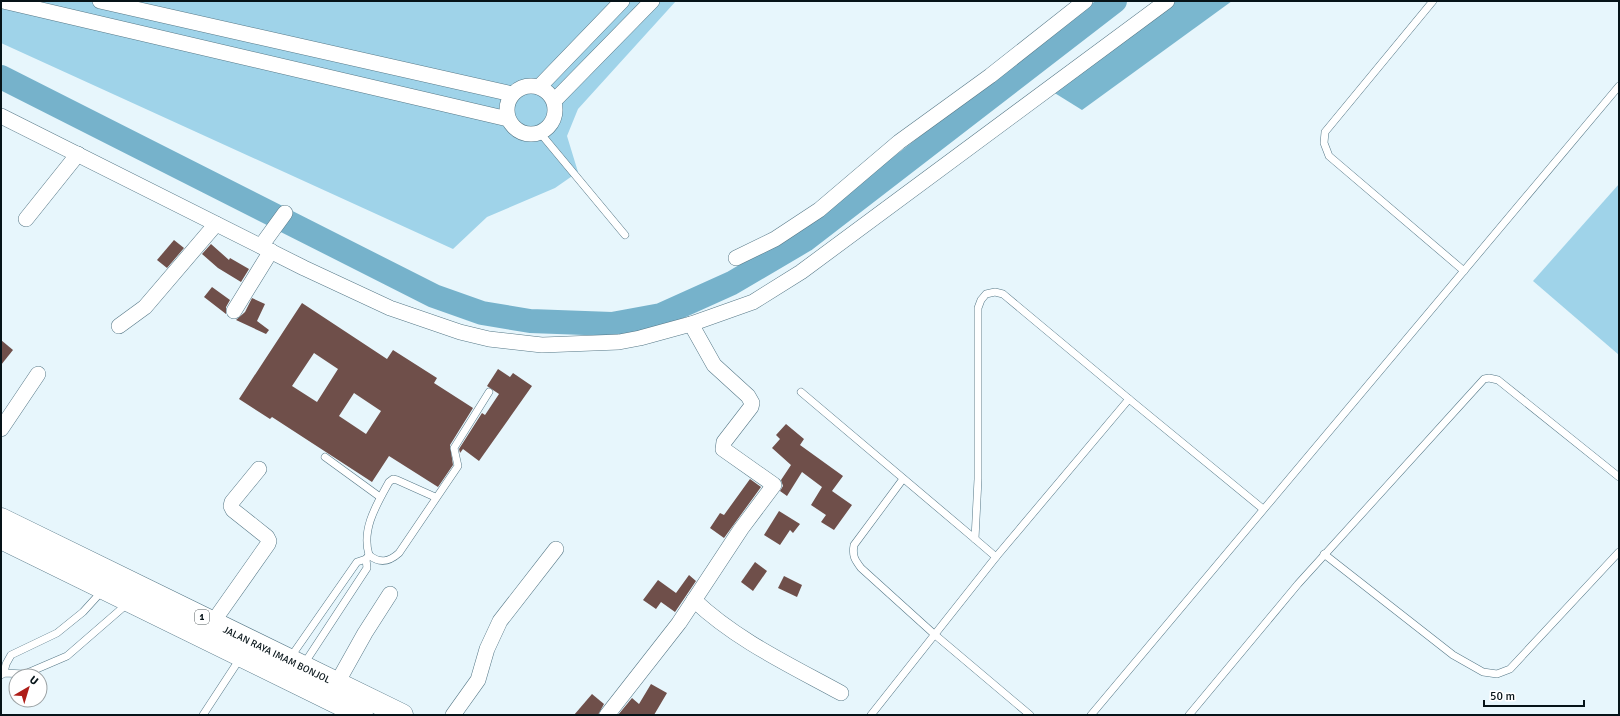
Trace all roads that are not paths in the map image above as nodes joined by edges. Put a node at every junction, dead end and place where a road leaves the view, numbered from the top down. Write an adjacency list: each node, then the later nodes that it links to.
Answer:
1 (3, 1): 13 (street)
2 (100, 1): 10 (street)
3 (622, 1): 9 (street)
4 (652, 1): 11 (street)
5 (1085, 1): 21 (street)
6 (1167, 1): 24 (street)
7 (1433, 1): 22 (lane)
8 (1619, 86): 22 (lane)
9 (539, 87): 10 (street); 11 (street)
10 (512, 94): 13 (street)
11 (554, 101): 14 (street)
12 (1, 116): 15 (street)
13 (508, 119): 14 (street)
14 (541, 134): 19 (lane)
15 (78, 154): 17 (street); 18 (street)
16 (285, 214): 20 (street)
17 (26, 219)
18 (216, 224): 20 (street); 25 (street)
19 (625, 235)
20 (266, 249): 23 (street); 24 (street)
21 (736, 258)
22 (1464, 271): 37 (lane)
23 (234, 311)
24 (691, 324): 48 (street)
25 (119, 326)
26 (38, 374): 30 (street)
27 (489, 392): 36 (lane)
28 (801, 392): 34 (lane)
29 (1129, 399): 37 (lane); 40 (lane); 45 (lane)
30 (1, 429)
31 (325, 457): 35 (lane)
32 (259, 469): 49 (street)
33 (1619, 477): 43 (lane)
34 (903, 478): 40 (lane); 50 (lane)
35 (380, 497): 36 (lane); 44 (lane)
36 (435, 497): 44 (lane)
37 (1263, 509): 63 (lane)
38 (1, 519): 46 (highway, JALAN RAYA IMAM BONJOL / 1)
39 (1, 538): 46 (highway, JALAN RAYA IMAM BONJOL / 1)
40 (975, 539): 45 (lane)
41 (556, 549): 59 (street)
42 (1619, 552): 43 (lane)
43 (1324, 554): 64 (lane)
44 (367, 557): 52 (lane); 52 (lane)
45 (996, 557): 50 (lane)
46 (121, 591): 49 (highway, JALAN RAYA IMAM BONJOL / 1); 51 (highway, JALAN RAYA IMAM BONJOL / 1); 53 (lane); 53 (lane)
47 (390, 594): 54 (street)
48 (694, 600): 55 (street); 60 (street)
49 (213, 622): 52 (highway, JALAN RAYA IMAM BONJOL / 1)
50 (934, 634): 61 (lane); 62 (lane)
51 (242, 655): 56 (lane); 57 (highway, JALAN RAYA IMAM BONJOL / 1)
52 (295, 663): 54 (highway, JALAN RAYA IMAM BONJOL / 1)
53 (3, 674)
54 (337, 683): 58 (highway, JALAN RAYA IMAM BONJOL / 1)
55 (841, 693)
56 (203, 715)
57 (362, 715)
58 (402, 715)
59 (453, 715)
60 (607, 715)
61 (871, 715)
62 (1030, 715)
63 (1091, 715)
64 (1189, 715)

